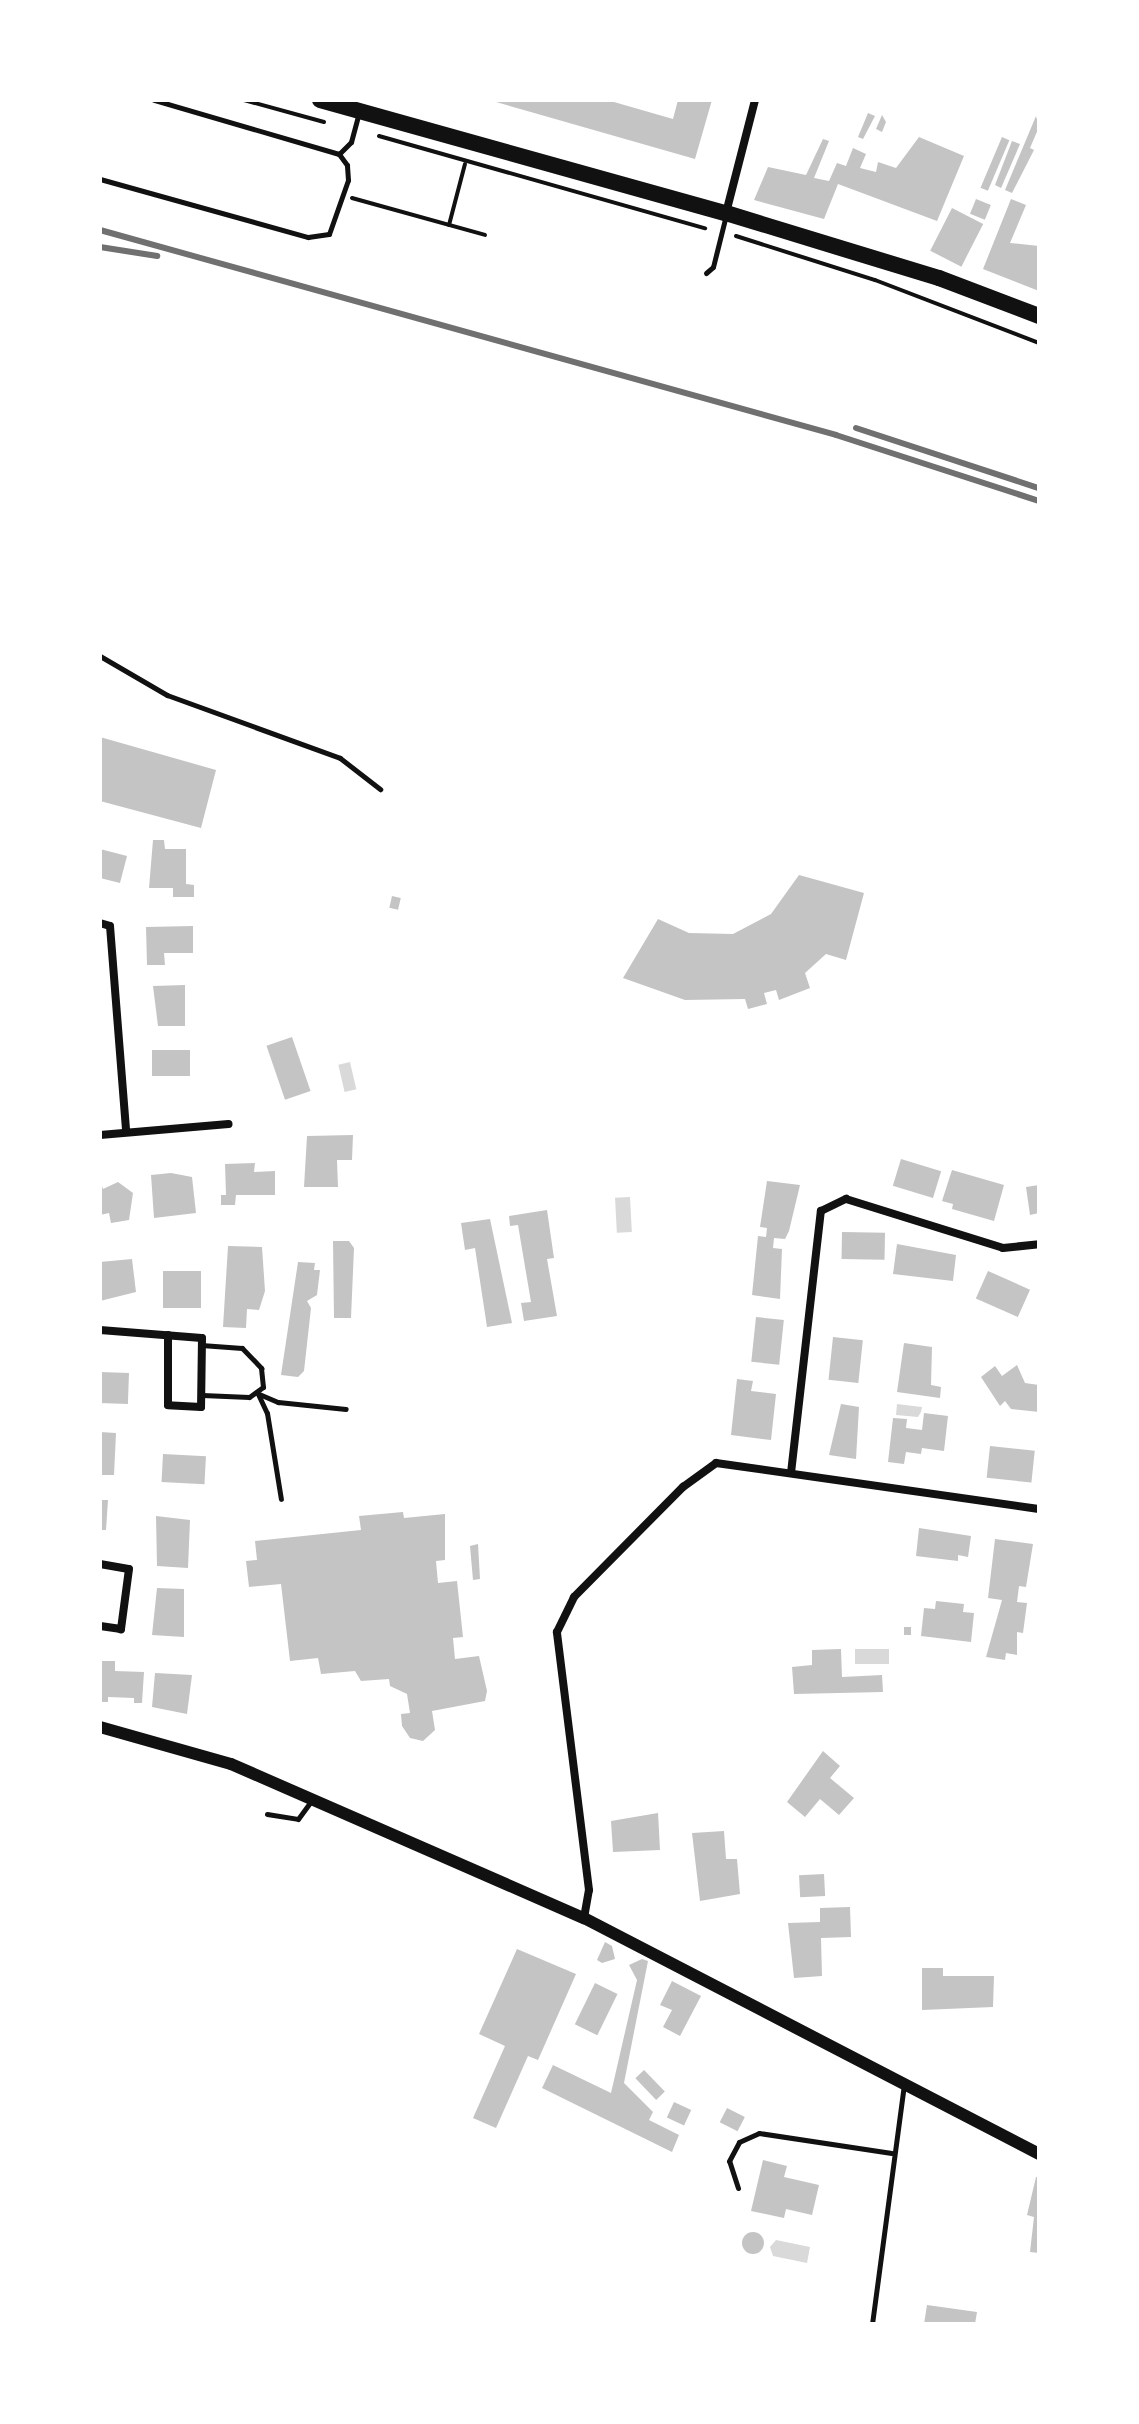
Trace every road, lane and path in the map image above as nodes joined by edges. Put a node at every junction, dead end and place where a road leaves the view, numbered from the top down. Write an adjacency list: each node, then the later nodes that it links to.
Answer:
1 (154, 100): 8 (lane)
2 (244, 100): 6 (path)
3 (320, 100): 5 (main road)
4 (755, 100): 12 (street)
5 (360, 111): 8 (lane); 12 (main road)
6 (340, 125)
7 (379, 136): 9 (path)
8 (339, 154): 11 (lane)
9 (465, 164): 13 (path); 14 (path)
10 (100, 179): 11 (lane)
11 (343, 196): 13 (path)
12 (726, 213): 17 (lane); 18 (main road)
13 (449, 225): 15 (path)
14 (711, 228)
15 (485, 235)
16 (733, 235): 19 (path)
17 (706, 273)
18 (1039, 316)
19 (1039, 343)
20 (100, 656): 21 (lane)
21 (380, 789)
22 (100, 923): 24 (street)
23 (229, 1124): 24 (street)
24 (126, 1131): 25 (street)
25 (100, 1135)
26 (1039, 1244): 33 (street)
27 (100, 1330): 28 (street)
28 (168, 1335): 29 (street); 31 (street)
29 (201, 1345): 30 (lane); 31 (street)
30 (258, 1394): 31 (lane); 32 (lane); 34 (lane)
31 (201, 1395)
32 (346, 1409)
33 (791, 1473): 35 (street); 41 (street)
34 (281, 1499)
35 (1039, 1509)
36 (100, 1564): 37 (street)
37 (100, 1626)
38 (100, 1727): 39 (street)
39 (312, 1798): 40 (lane); 41 (street)
40 (267, 1814)
41 (584, 1918): 42 (street)
42 (904, 2080): 43 (lane); 44 (street)
43 (893, 2153): 45 (lane); 46 (lane)
44 (1039, 2154)
45 (738, 2188)
46 (872, 2324)

